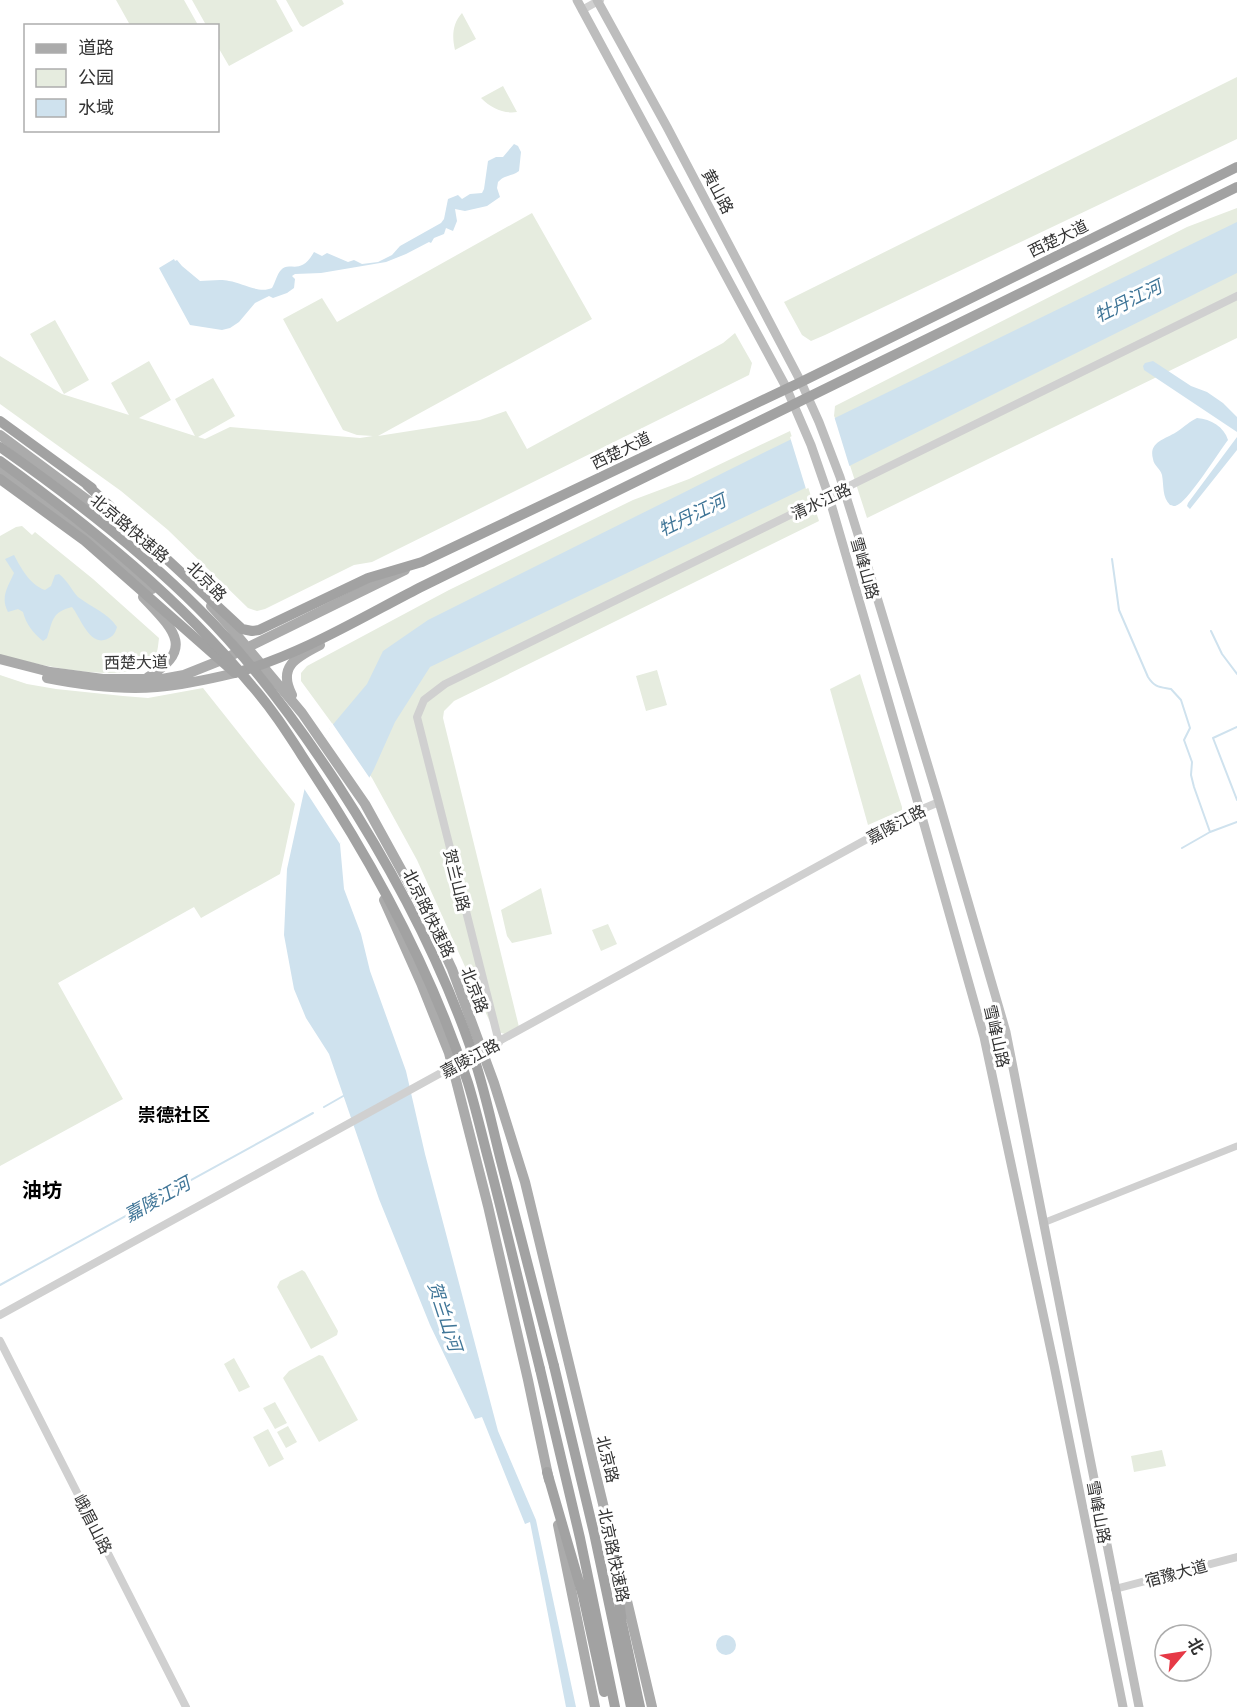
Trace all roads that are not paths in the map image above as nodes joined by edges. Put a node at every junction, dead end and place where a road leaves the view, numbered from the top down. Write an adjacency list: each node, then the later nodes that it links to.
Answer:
1 (599, 0): 2 (street); 6 (main road, 黄山路)
2 (579, 3): 7 (main road, 黄山路)
3 (1237, 167): 6 (highway, 西楚大道)
4 (1237, 187): 8 (highway, 西楚大道)
5 (1237, 296): 16 (street, 清水江路)
6 (801, 382): 7 (highway, 西楚大道); 8 (main road, 黄山路)
7 (786, 387): 9 (main road, 雪峰山路); 19 (highway, 西楚大道)
8 (809, 398): 9 (highway); 16 (main road, 雪峰山路)
9 (794, 404): 17 (main road, 雪峰山路); 21 (highway, 西楚大道)
10 (0, 421): 18 (highway)
11 (0, 435): 22 (main road, 北京路)
12 (0, 447): 49 (highway, 北京路快速路, bridge)
13 (0, 461): 48 (highway, 北京路快速路, bridge)
14 (0, 471): 25 (main road)
15 (0, 479): 20 (highway)
16 (844, 490): 17 (street, 清水江路); 32 (main road, 雪峰山路)
17 (829, 497): 31 (street, 清水江路); 33 (main road, 雪峰山路)
18 (124, 518): 19 (highway); 22 (highway)
19 (422, 562): 23 (main road, 西楚大道)
20 (117, 568): 25 (highway); 29 (main road)
21 (433, 581): 27 (highway, 西楚大道); 30 (main road)
22 (195, 589): 23 (main road, 北京路)
23 (248, 647): 25 (main road, 西楚大道); 27 (main road, 北京路)
24 (0, 659): 29 (main road, 西楚大道)
25 (222, 660): 28 (highway); 29 (main road, 西楚大道)
26 (0, 665): 28 (main road, 西楚大道)
27 (263, 665): 28 (highway, 西楚大道); 30 (main road, 北京路)
28 (235, 673): 36 (main road, bridge)
29 (148, 678)
30 (302, 713): 35 (main road, 北京路)
31 (417, 717): 34 (street, 贺兰山路)
32 (939, 802): 33 (street, 嘉陵江路); 38 (main road, 雪峰山路)
33 (920, 810): 34 (street, 嘉陵江路); 52 (main road, 雪峰山路)
34 (499, 1042): 35 (street, 嘉陵江路)
35 (482, 1051): 36 (street, 嘉陵江路); 42 (main road, 北京路)
36 (452, 1067): 39 (street, 嘉陵江路); 41 (main road)
37 (1237, 1146): 38 (street)
38 (1043, 1223): 44 (main road, 雪峰山路)
39 (0, 1315)
40 (0, 1341): 45 (street, 峨眉山路)
41 (547, 1472): 46 (main road); 47 (highway)
42 (610, 1530): 50 (highway); 51 (main road, 北京路)
43 (1237, 1557): 44 (street, 宿豫大道)
44 (1115, 1588): 53 (main road, 雪峰山路)
45 (186, 1707)
46 (595, 1707)
47 (608, 1707)
48 (615, 1707)
49 (631, 1707)
50 (640, 1707)
51 (652, 1707)
52 (1123, 1707)
53 (1139, 1707)

